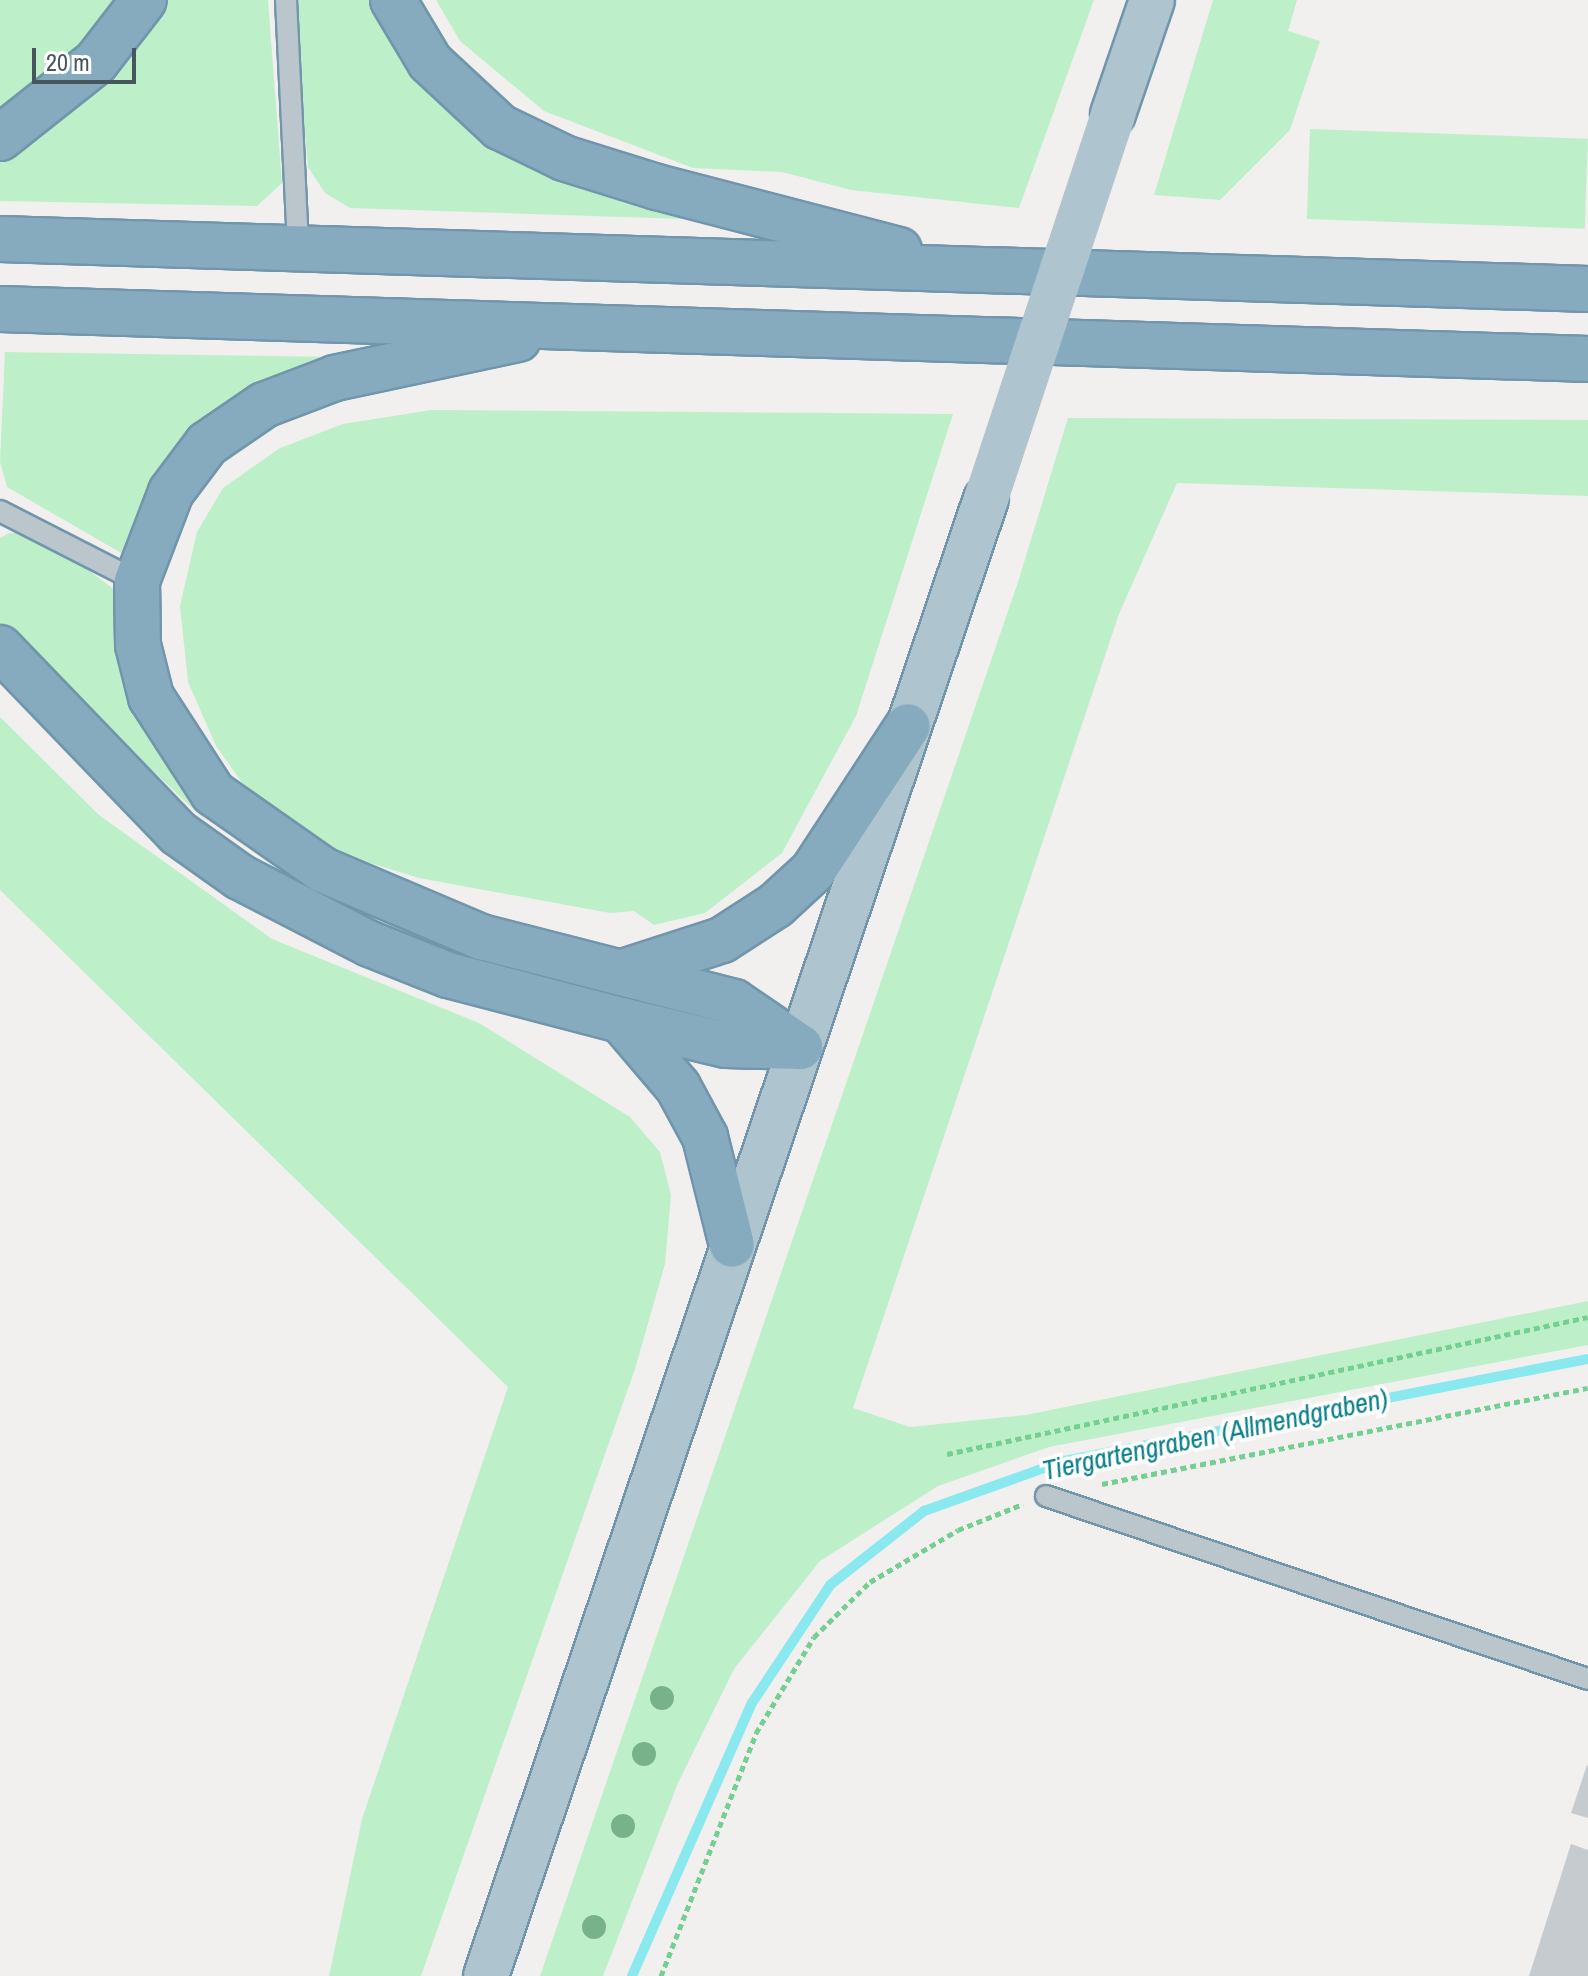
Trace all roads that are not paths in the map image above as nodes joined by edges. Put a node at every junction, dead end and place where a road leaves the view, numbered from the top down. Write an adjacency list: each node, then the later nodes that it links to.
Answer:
1 (144, 0): 5 (highway)
2 (286, 0): 7 (lane)
3 (393, 0): 8 (highway)
4 (1152, 0): 16 (main road, bridge)
5 (0, 138)
6 (0, 239): 7 (highway)
7 (298, 248): 8 (highway)
8 (979, 271): 9 (highway)
9 (1588, 289)
10 (0, 309): 11 (highway)
11 (591, 323): 12 (highway); 14 (highway)
12 (1588, 359)
13 (0, 511): 14 (lane)
14 (137, 581): 17 (highway)
15 (0, 648): 18 (highway)
16 (908, 726): 17 (highway); 19 (main road)
17 (623, 972): 19 (highway)
18 (621, 1020): 19 (highway); 20 (highway)
19 (800, 1047): 20 (main road)
20 (732, 1245): 23 (main road)
21 (1046, 1496): 22 (lane)
22 (1588, 1679)
23 (486, 1976)

